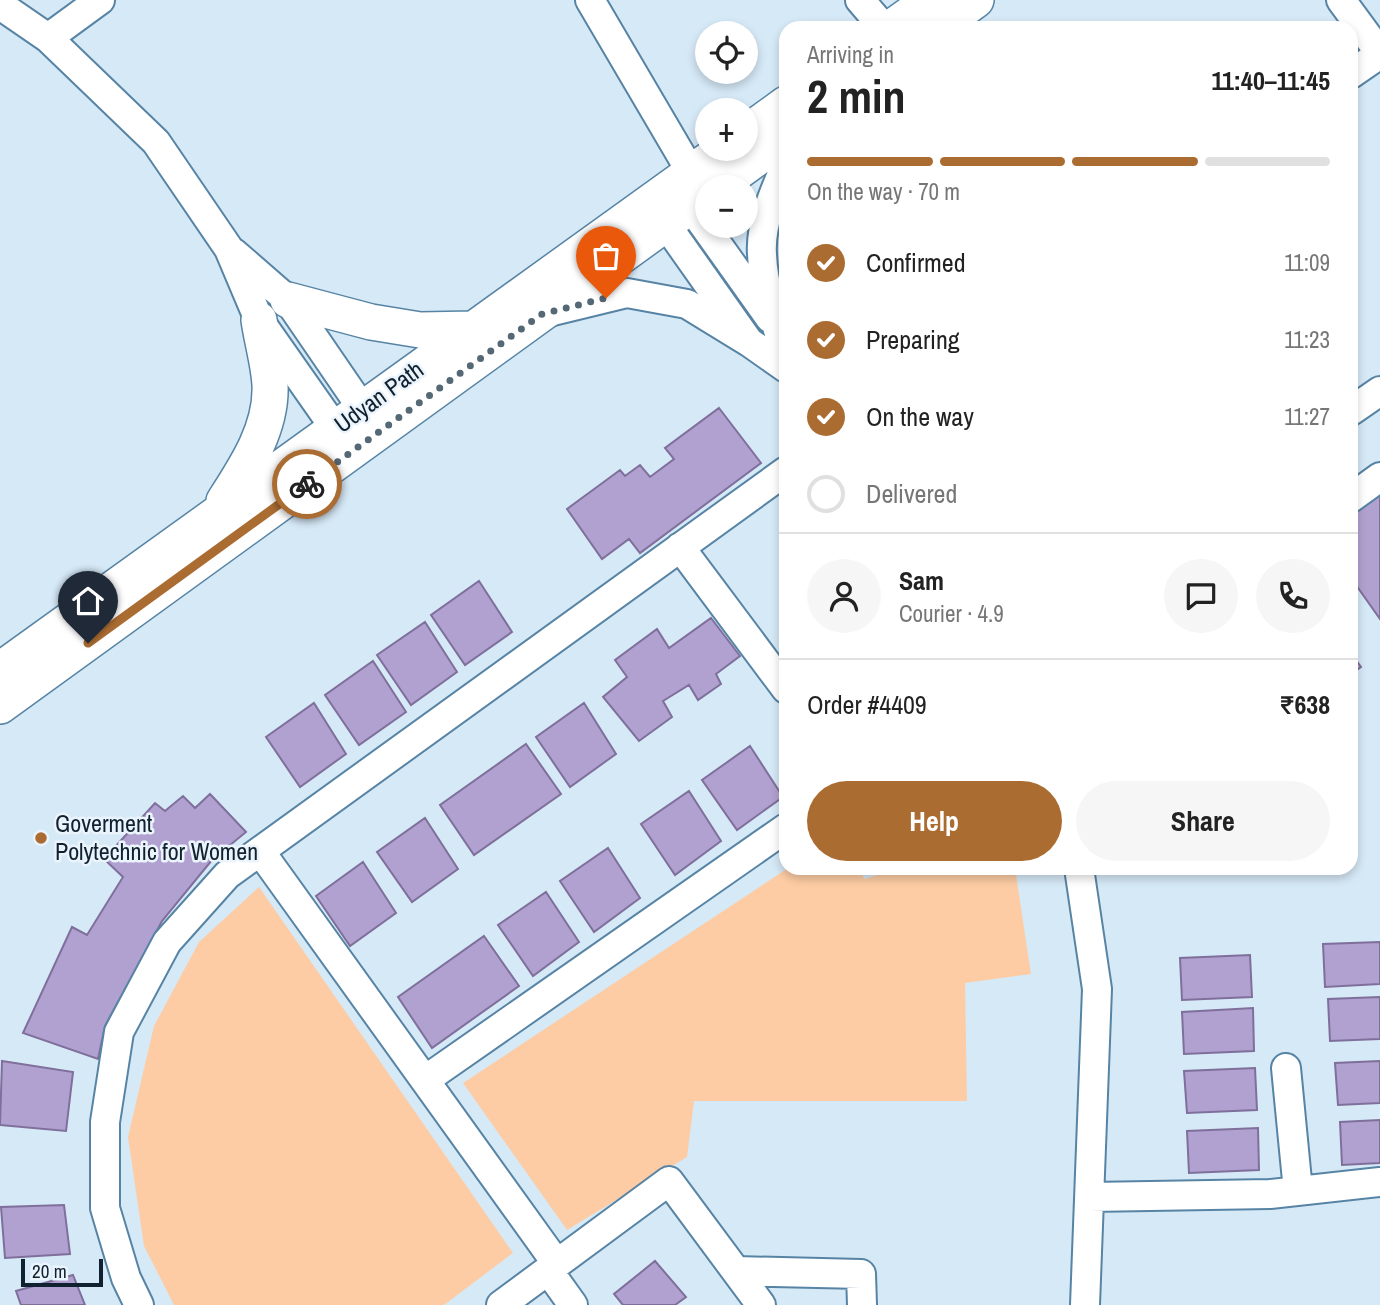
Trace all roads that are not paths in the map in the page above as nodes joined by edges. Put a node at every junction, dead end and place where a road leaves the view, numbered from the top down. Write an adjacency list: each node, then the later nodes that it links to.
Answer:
1 (100, 0): 13 (street)
2 (590, 0): 21 (street)
3 (860, 0): 8 (street)
4 (930, 0): 9 (main road)
5 (976, 0): 10 (main road)
6 (1341, 0): 11 (street)
7 (0, 5): 13 (street)
8 (878, 21)
9 (901, 21)
10 (947, 21)
11 (1356, 21)
12 (1358, 23): 14 (street)
13 (48, 38): 22 (street)
14 (1380, 53): 15 (street)
15 (1358, 69)
16 (779, 109): 17 (main road)
17 (758, 124)
18 (779, 141): 21 (main road, Udyan Path)
19 (713, 161): 21 (main road, Udyan Path)
20 (779, 181): 26 (street)
21 (685, 196): 24 (main road, Udyan Path); 26 (street); 27 (main road, Udyan Path); 29 (street)
22 (229, 248): 23 (street); 25 (street)
23 (288, 300): 27 (main road); 33 (street)
24 (542, 314): 29 (street); 33 (main road, Udyan Path)
25 (259, 320): 33 (street); 37 (main road)
26 (776, 326): 28 (street)
27 (474, 329): 33 (main road, Udyan Path)
28 (779, 335)
29 (749, 342): 30 (street)
30 (779, 363)
31 (1380, 391): 32 (street)
32 (1358, 406)
33 (357, 430): 37 (main road, Udyan Path); 41 (main road, Udyan Path)
34 (779, 476): 38 (street)
35 (1380, 477): 36 (street)
36 (1358, 493)
37 (214, 515): 39 (main road, Udyan Path)
38 (680, 547): 40 (street); 43 (street)
39 (0, 670)
40 (779, 680)
41 (0, 706)
42 (779, 833): 46 (street)
43 (260, 851): 46 (street); 52 (street)
44 (1080, 875): 49 (street)
45 (1286, 1068): 48 (street)
46 (425, 1080): 50 (street)
47 (1380, 1182): 48 (street)
48 (1298, 1191): 49 (street)
49 (1090, 1197): 57 (street)
50 (552, 1267): 51 (street); 53 (street); 54 (street)
51 (736, 1271): 55 (street); 56 (street)
52 (139, 1305)
53 (500, 1305)
54 (573, 1305)
55 (761, 1305)
56 (862, 1305)
57 (1085, 1305)

